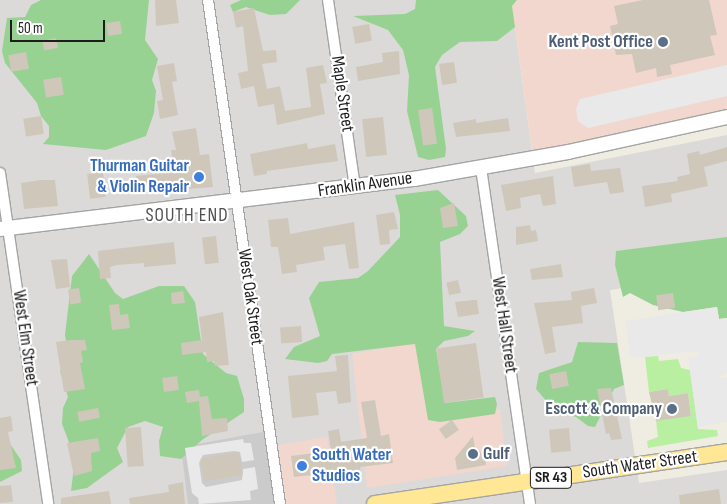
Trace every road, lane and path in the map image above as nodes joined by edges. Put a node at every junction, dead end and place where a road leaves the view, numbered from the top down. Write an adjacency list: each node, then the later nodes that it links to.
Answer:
1 (208, 0): 7 (street, West Oak Street)
2 (328, 0): 6 (street, Maple Street)
3 (727, 117): 4 (street, Franklin Avenue)
4 (481, 168): 6 (street, Franklin Avenue); 10 (street, West Hall Street)
5 (0, 173): 8 (street, West Elm Street)
6 (355, 188): 7 (street, Franklin Avenue)
7 (236, 202): 8 (street, Franklin Avenue); 12 (street, West Oak Street)
8 (4, 228): 11 (street, West Elm Street)
9 (727, 452): 10 (main road, South Water Street / SR 43)
10 (527, 482): 13 (main road, South Water Street / SR 43); 14 (street, West Hall Street)
11 (48, 504)
12 (280, 504)
13 (375, 504)
14 (530, 504)

